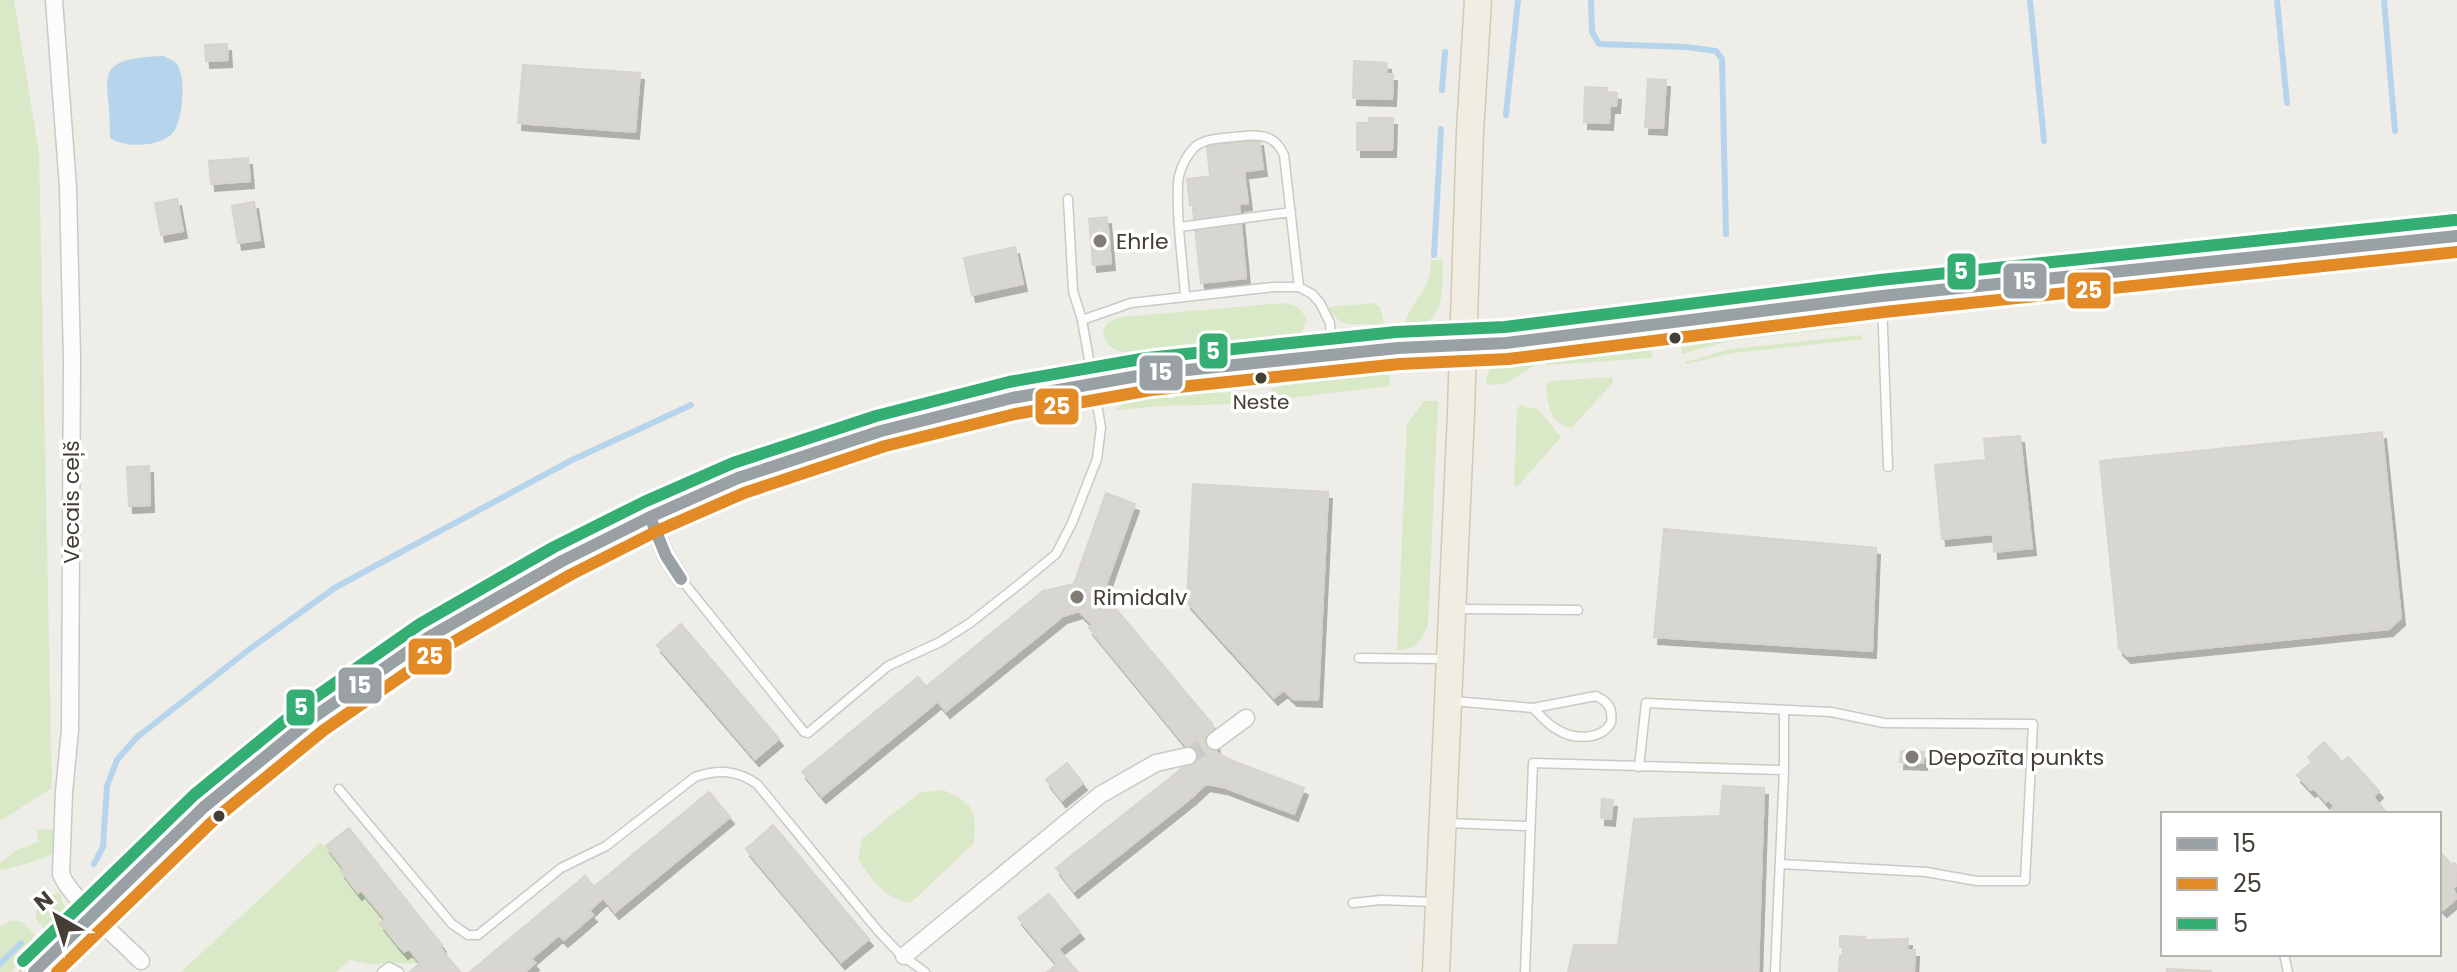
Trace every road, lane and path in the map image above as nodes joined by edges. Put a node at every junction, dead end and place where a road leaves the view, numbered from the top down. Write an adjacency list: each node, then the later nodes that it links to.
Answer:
1 (54, 0): 35 (street, Vecais ceļš)
2 (1478, 0): 11 (main road)
3 (1068, 199): 10 (lane)
4 (1291, 212): 5 (lane); 5 (lane); 7 (lane)
5 (1180, 227): 9 (lane)
6 (2457, 236): 8 (main road)
7 (1299, 287): 9 (lane); 12 (lane)
8 (1882, 296): 11 (main road); 14 (lane)
9 (1185, 297): 10 (lane)
10 (1082, 320): 13 (lane)
11 (1462, 345): 12 (main road); 17 (main road)
12 (1332, 355): 13 (main road)
13 (1095, 384): 15 (main road); 16 (lane)
14 (1888, 467)
15 (650, 517): 16 (street); 35 (main road)
16 (681, 579)
17 (1452, 609): 18 (lane); 20 (main road)
18 (1578, 610)
19 (1359, 658): 20 (lane)
20 (1451, 659): 21 (main road)
21 (1449, 701): 22 (lane); 30 (main road)
22 (1533, 708): 22 (lane)
23 (1784, 710): 27 (lane); 28 (lane); 32 (lane)
24 (1246, 718): 25 (street)
25 (1215, 741)
26 (1188, 756): 36 (street)
27 (1639, 767): 28 (lane); 31 (lane)
28 (1784, 770): 32 (lane)
29 (339, 789): 36 (lane)
30 (1443, 823): 31 (lane); 34 (main road)
31 (1529, 826): 43 (lane)
32 (1781, 864): 44 (lane)
33 (1353, 903): 34 (lane)
34 (1439, 903): 42 (main road)
35 (95, 914): 37 (street, Vecais ceļš); 38 (main road)
36 (904, 956): 41 (lane)
37 (138, 967)
38 (34, 972)
39 (382, 972): 40 (lane)
40 (399, 972)
41 (925, 972)
42 (1436, 972)
43 (1525, 972)
44 (1775, 972)

